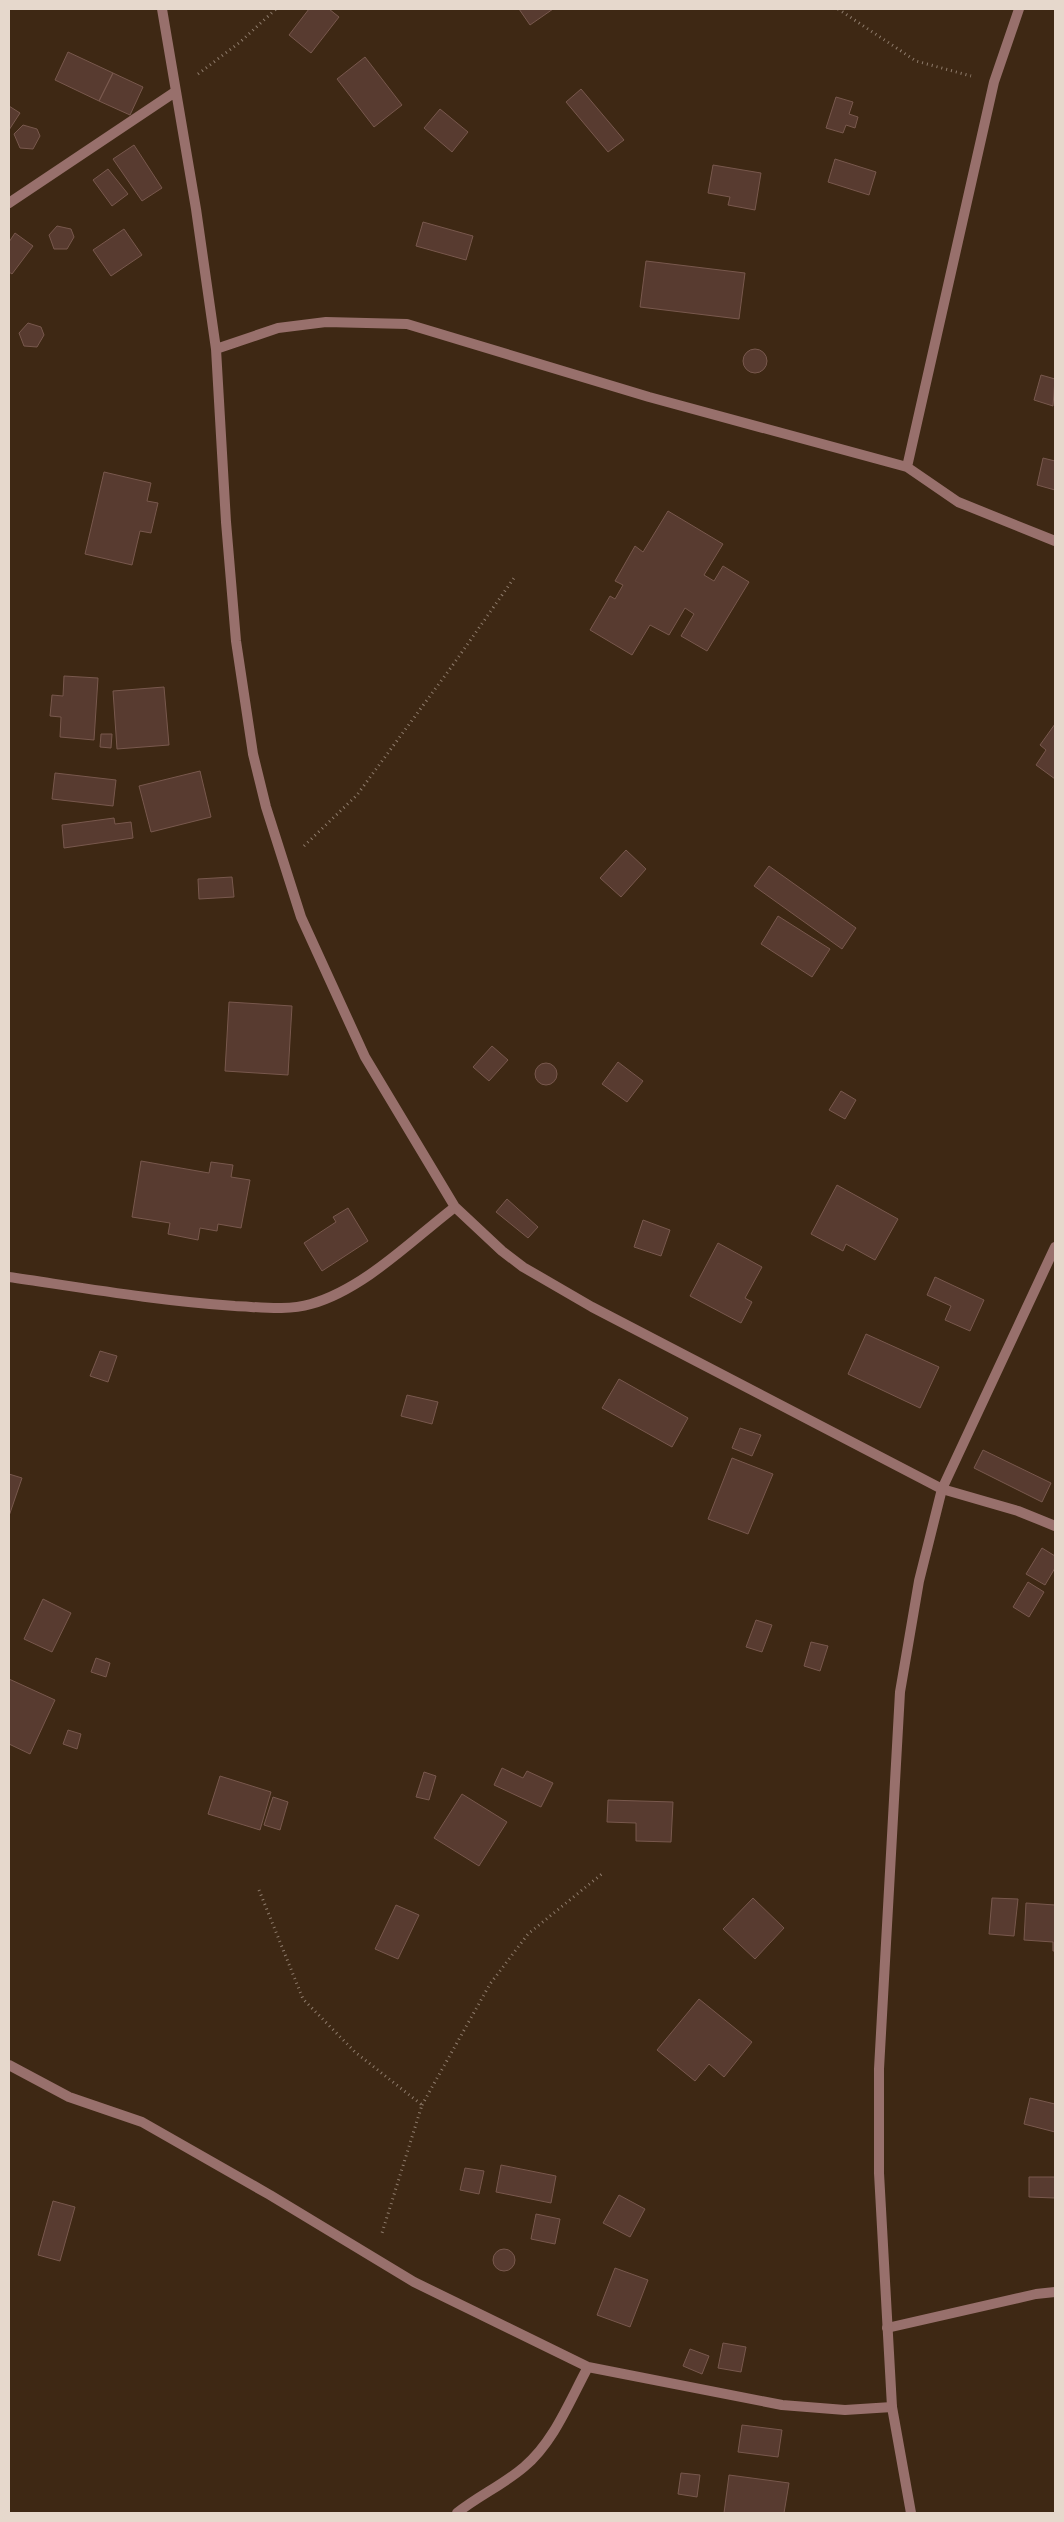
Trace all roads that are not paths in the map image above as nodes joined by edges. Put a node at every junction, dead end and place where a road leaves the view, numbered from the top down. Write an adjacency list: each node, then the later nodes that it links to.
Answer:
1 (162, 9): 3 (street)
2 (1019, 9): 6 (street)
3 (175, 92): 4 (street); 5 (street)
4 (9, 203)
5 (216, 349): 6 (street); 8 (street)
6 (907, 467): 7 (street)
7 (1055, 542)
8 (456, 1207): 10 (street); 11 (street)
9 (1055, 1247): 11 (street)
10 (9, 1277)
11 (942, 1489): 12 (street); 15 (street)
12 (1055, 1526)
13 (9, 2065): 16 (street)
14 (1055, 2292): 15 (street)
15 (887, 2328): 17 (street)
16 (588, 2367): 17 (street); 18 (street)
17 (892, 2407): 19 (street)
18 (457, 2513)
19 (911, 2513)

